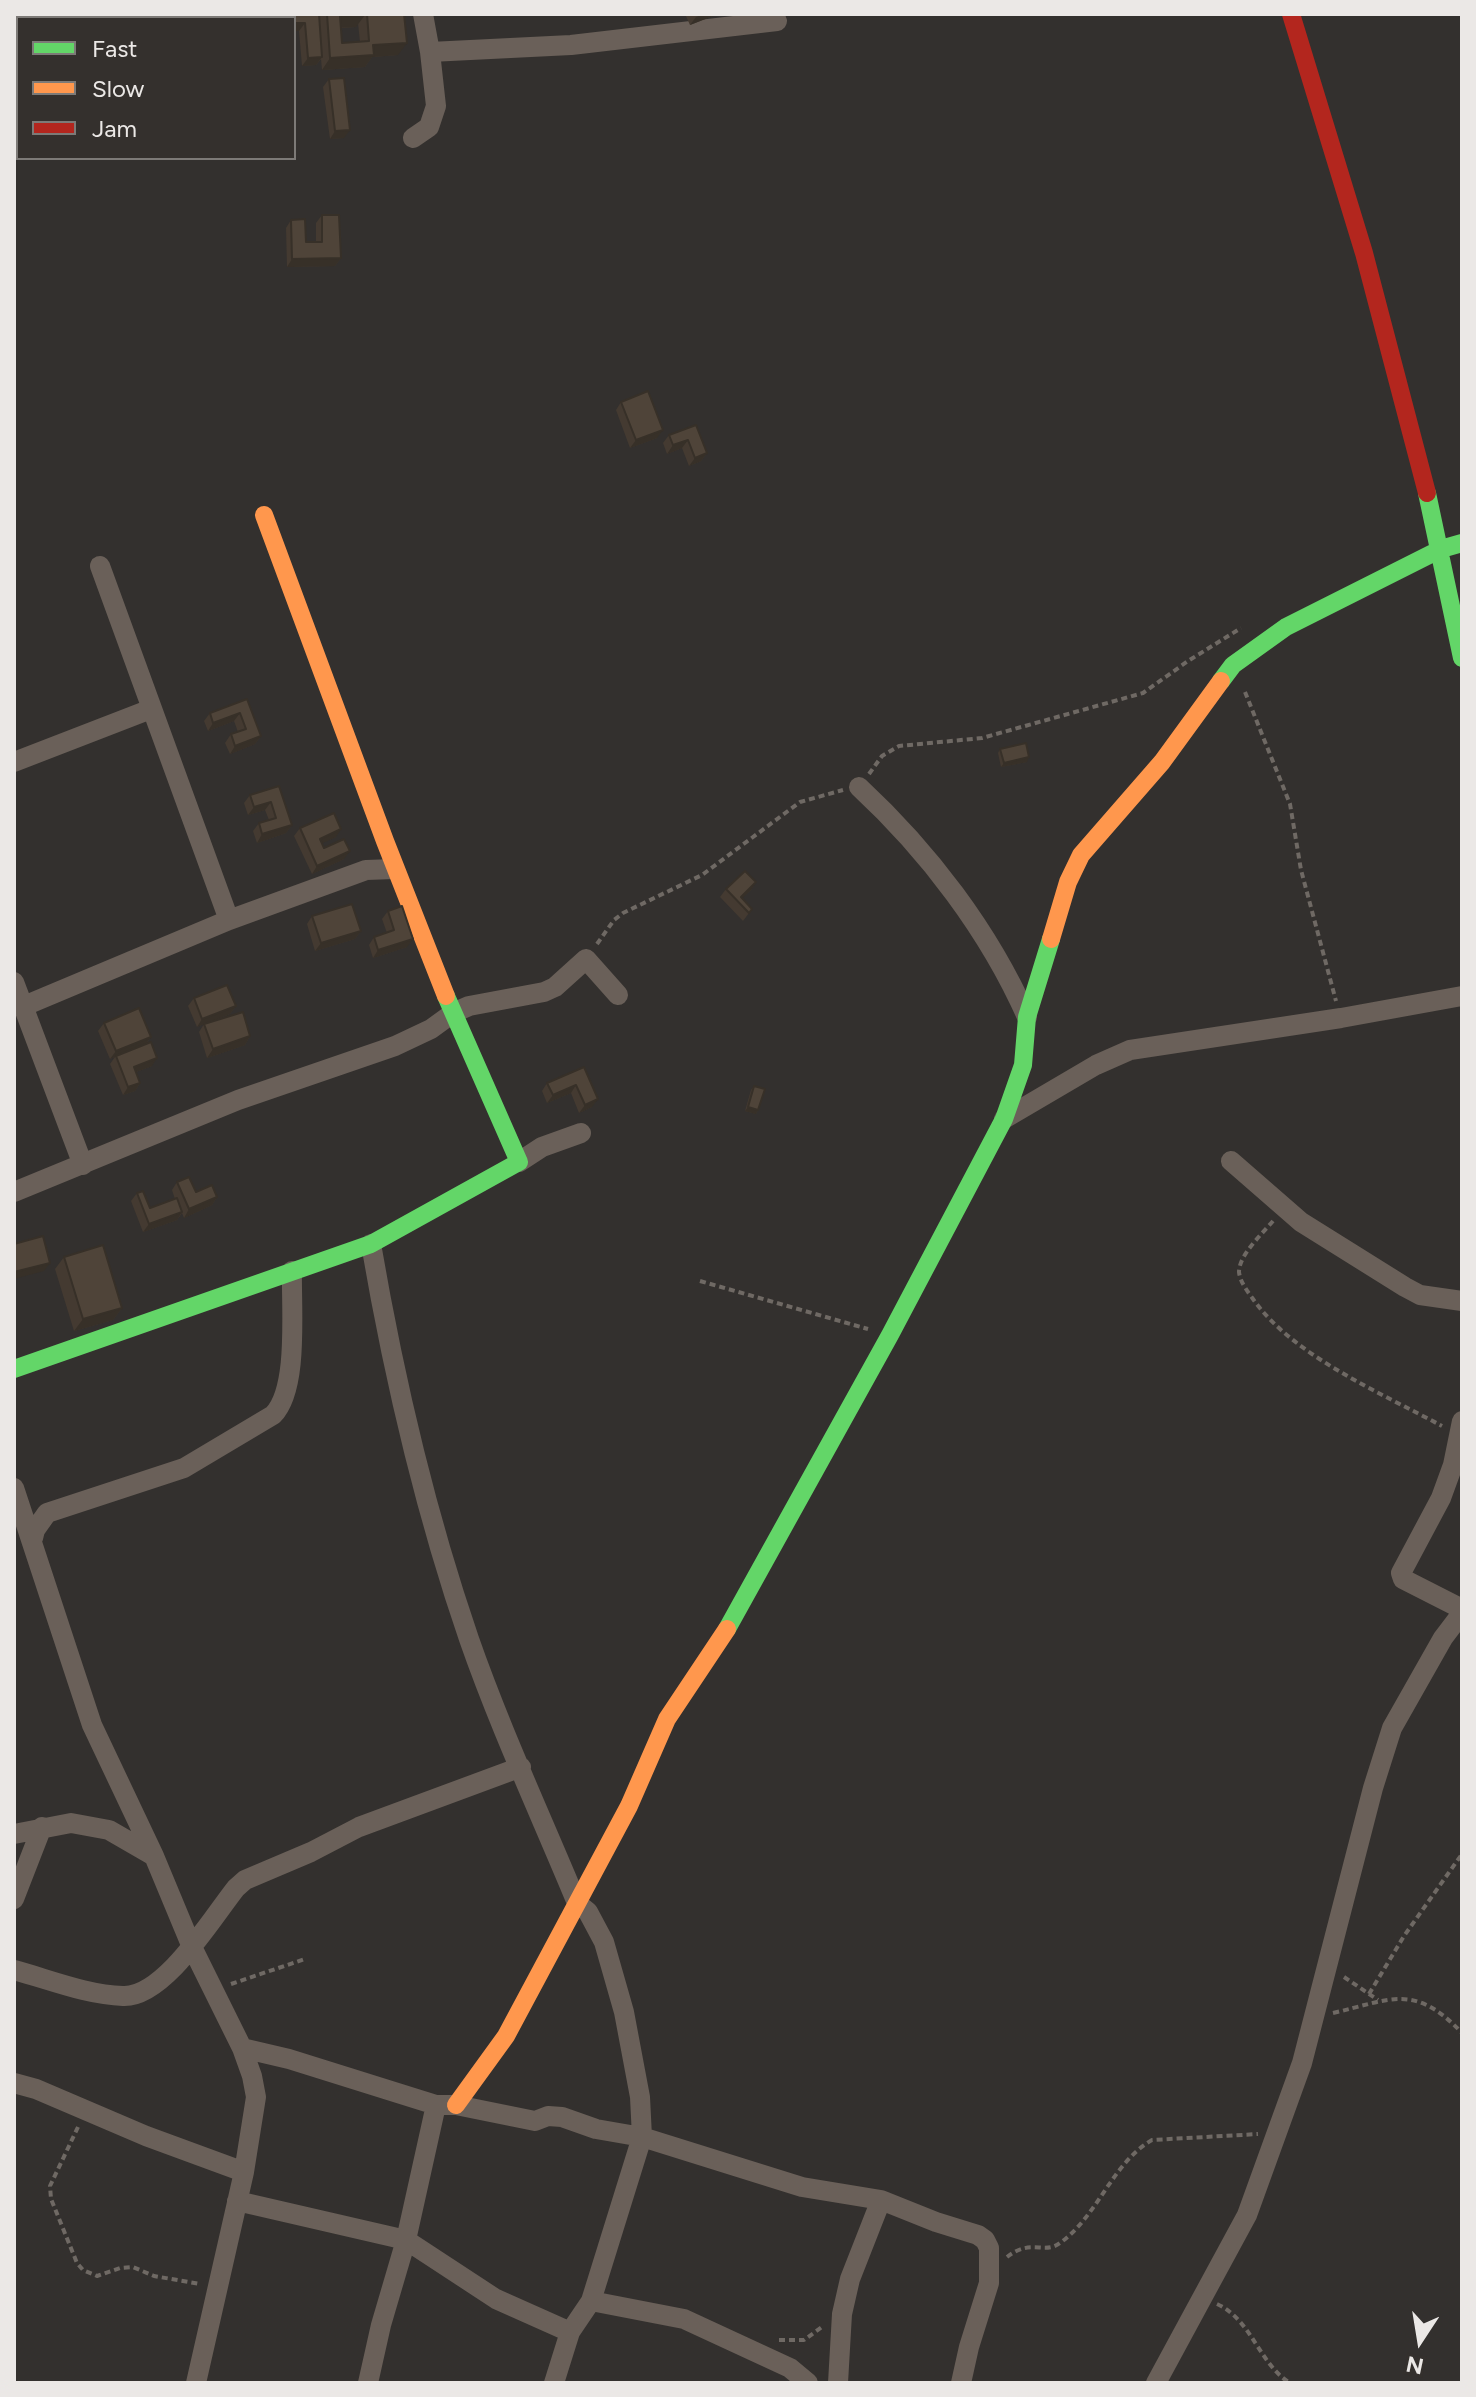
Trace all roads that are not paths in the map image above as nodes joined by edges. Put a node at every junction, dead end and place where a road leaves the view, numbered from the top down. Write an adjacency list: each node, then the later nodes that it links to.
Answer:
1 (15, 14): 5 (street)
2 (423, 14): 6 (street)
3 (1291, 14): 10 (street)
4 (777, 21): 6 (street)
5 (14, 28)
6 (430, 52): 7 (street)
7 (413, 138)
8 (264, 515): 16 (street)
9 (1462, 543): 10 (street)
10 (1441, 549): 12 (street); 23 (street)
11 (100, 566): 13 (street)
12 (1462, 658)
13 (151, 709): 14 (street); 17 (street)
14 (14, 762)
15 (859, 787): 23 (street)
16 (394, 869): 17 (street); 22 (street)
17 (229, 920): 21 (street)
18 (14, 982): 21 (street)
19 (618, 995): 22 (street)
20 (1462, 996): 24 (street)
21 (24, 1006): 28 (street)
22 (453, 1013): 27 (street); 28 (street)
23 (1027, 1017): 24 (street)
24 (1004, 1119): 43 (street)
25 (581, 1133): 27 (street)
26 (1231, 1161): 32 (street)
27 (519, 1162): 30 (street)
28 (83, 1165): 29 (street)
29 (14, 1192)
30 (371, 1244): 31 (street); 38 (street)
31 (292, 1271): 33 (street); 36 (street)
32 (1462, 1301)
33 (14, 1369)
34 (1460, 1428): 37 (street)
35 (14, 1488): 36 (street)
36 (33, 1538): 41 (street)
37 (1462, 1611): 62 (street)
38 (521, 1767): 43 (street); 44 (street)
39 (42, 1827): 40 (street); 41 (street); 42 (street)
40 (14, 1834)
41 (154, 1856): 44 (street)
42 (14, 1899)
43 (577, 1903): 48 (street); 49 (street)
44 (191, 1945): 45 (street); 46 (street)
45 (14, 1970)
46 (242, 2048): 48 (street); 50 (street)
47 (14, 2083): 50 (street)
48 (446, 2105): 49 (street); 53 (street)
49 (642, 2137): 51 (street); 54 (street)
50 (244, 2172): 52 (street)
51 (881, 2200): 60 (street); 61 (street)
52 (237, 2201): 53 (street); 56 (street)
53 (406, 2240): 55 (street); 57 (street)
54 (591, 2301): 55 (street); 59 (street)
55 (570, 2332): 58 (street)
56 (196, 2383)
57 (368, 2383)
58 (554, 2383)
59 (808, 2383)
60 (838, 2383)
61 (961, 2383)
62 (1156, 2383)

